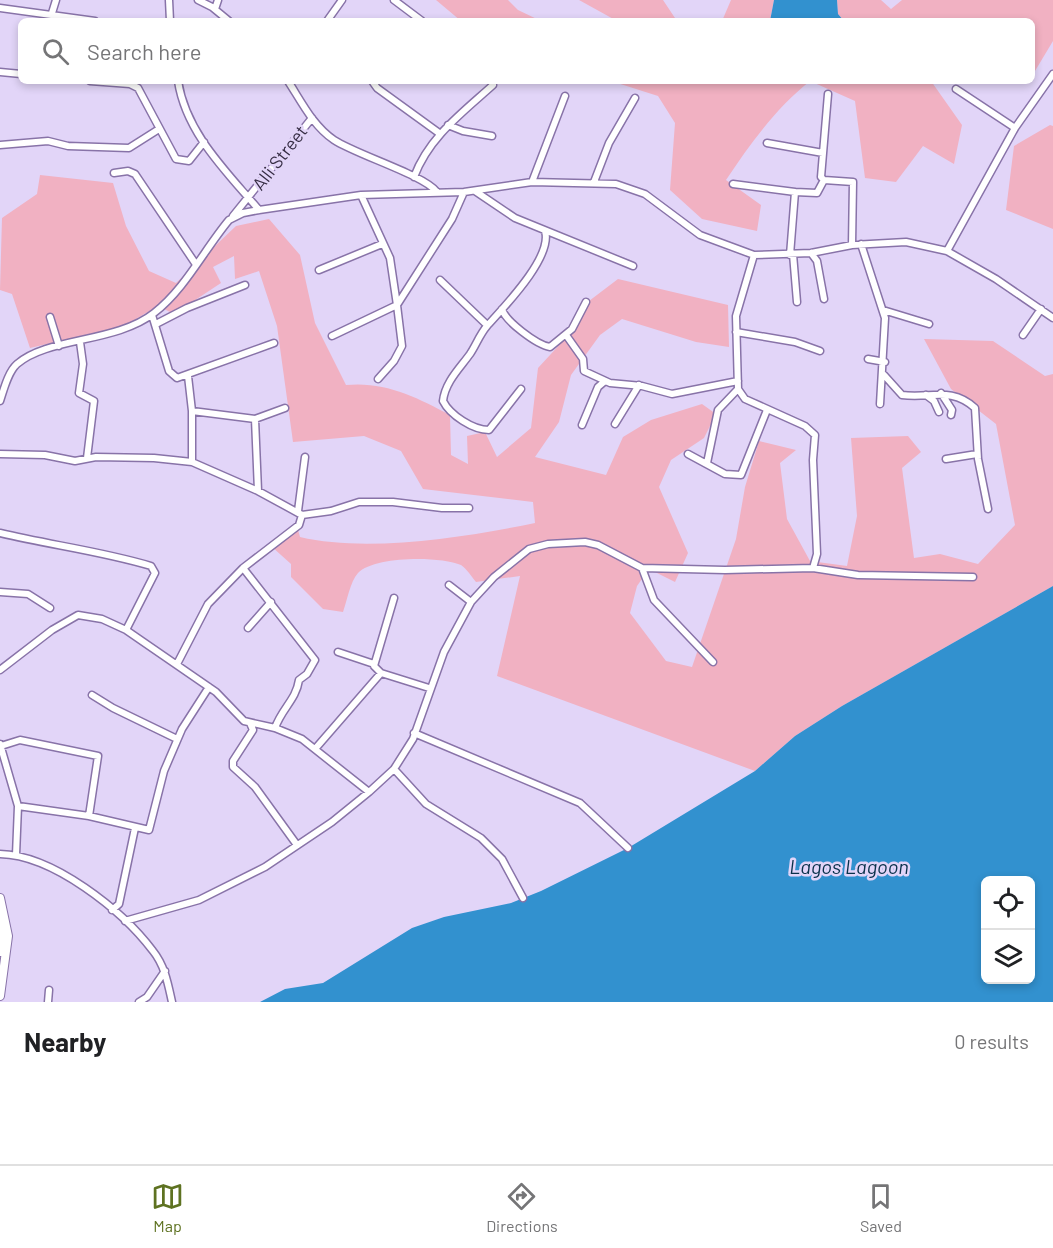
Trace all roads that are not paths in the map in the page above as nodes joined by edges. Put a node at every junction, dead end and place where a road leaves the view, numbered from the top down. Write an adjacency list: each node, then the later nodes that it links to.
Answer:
1 (56, 0): 9 (street)
2 (169, 0): 11 (street)
3 (198, 0): 8 (street)
4 (218, 0): 8 (street)
5 (342, 0): 13 (street)
6 (394, 0): 14 (street)
7 (0, 8): 9 (street)
8 (215, 9): 12 (street)
9 (52, 13): 10 (street)
10 (78, 18)
11 (170, 18)
12 (226, 18)
13 (329, 18)
14 (418, 18)
15 (0, 72): 16 (street)
16 (18, 74)
17 (1052, 79): 29 (street)
18 (130, 84): 30 (street)
19 (179, 84): 33 (street)
20 (290, 84): 27 (street)
21 (374, 84): 31 (street)
22 (493, 85): 28 (street)
23 (956, 89): 29 (street)
24 (828, 94): 36 (street)
25 (565, 96): 40 (street)
26 (634, 98): 41 (street)
27 (312, 118): 38 (street); 48 (street, Alli Street)
28 (448, 125): 31 (street); 32 (street)
29 (1015, 128): 55 (street)
30 (159, 129): 33 (street); 35 (street)
31 (439, 133): 38 (street)
32 (492, 136)
33 (204, 142): 48 (street)
34 (767, 143): 36 (street)
35 (0, 145)
36 (823, 153): 39 (street)
37 (114, 173): 59 (street)
38 (414, 177): 44 (street)
39 (824, 180): 46 (street); 54 (street)
40 (532, 182): 41 (street); 43 (street)
41 (594, 182): 57 (street)
42 (733, 184): 46 (street)
43 (475, 191): 45 (street); 51 (street)
44 (437, 192): 45 (street); 47 (street)
45 (464, 192): 67 (street)
46 (795, 192): 58 (street)
47 (362, 195): 49 (street); 52 (street)
48 (249, 198): 49 (street); 50 (street, Alli Street)
49 (259, 210): 50 (street)
50 (229, 220): 59 (street, Alli Street)
51 (545, 231): 60 (street); 68 (street)
52 (382, 244): 61 (street); 67 (street)
53 (861, 244): 54 (street); 55 (street); 70 (street)
54 (852, 245): 56 (street)
55 (947, 251): 69 (street)
56 (811, 253): 58 (street); 64 (street)
57 (754, 255): 58 (street); 77 (street)
58 (791, 255): 66 (street)
59 (195, 263): 71 (street, Alli Street)
60 (633, 266)
61 (319, 270)
62 (440, 280): 76 (street)
63 (245, 285): 74 (street)
64 (824, 298)
65 (586, 302): 79 (street)
66 (797, 302)
67 (398, 305): 80 (street); 89 (street)
68 (502, 309): 76 (street); 79 (street)
69 (1041, 309): 73 (street); 78 (street)
70 (883, 310): 75 (street); 86 (street)
71 (152, 315): 74 (street); 81 (street, Alli Street)
72 (50, 317): 83 (street)
73 (1053, 318)
74 (156, 324): 88 (street)
75 (928, 324)
76 (488, 325): 93 (street)
77 (736, 332): 84 (street); 91 (street)
78 (1023, 334)
79 (566, 335): 90 (street)
80 (332, 336)
81 (80, 342): 83 (street, Alli Street); 111 (street)
82 (274, 343): 88 (street)
83 (59, 346): 97 (street, Alli Street)
84 (820, 351)
85 (868, 360): 86 (street)
86 (885, 362): 87 (street)
87 (884, 375): 96 (street); 98 (street)
88 (188, 376): 101 (street)
89 (378, 380)
90 (605, 381): 92 (street); 106 (street)
91 (738, 381): 92 (street); 94 (street)
92 (639, 386): 105 (street)
93 (521, 389)
94 (738, 389): 100 (street); 114 (street)
95 (941, 393): 96 (street); 103 (street); 109 (street)
96 (925, 395): 102 (street)
97 (0, 401)
98 (880, 404)
99 (285, 408): 104 (street)
100 (767, 410): 114 (street); 122 (street)
101 (192, 411): 104 (street); 113 (street)
102 (939, 412)
103 (951, 414)
104 (255, 419): 115 (street)
105 (615, 424)
106 (582, 425)
107 (0, 454): 111 (street)
108 (688, 454): 114 (street)
109 (977, 454): 112 (street); 117 (street)
110 (306, 457): 118 (street)
111 (87, 458): 113 (street)
112 (946, 459)
113 (192, 462): 115 (street)
114 (707, 463)
115 (258, 491): 118 (street)
116 (469, 508): 118 (street)
117 (988, 509)
118 (300, 513): 120 (street)
119 (0, 533): 131 (street)
120 (243, 568): 127 (street); 134 (street)
121 (642, 568): 122 (street); 128 (street); 133 (street)
122 (813, 568): 123 (street)
123 (974, 577)
124 (449, 585): 128 (street)
125 (0, 592): 129 (street)
126 (394, 598): 135 (street)
127 (272, 602): 130 (street); 142 (street)
128 (471, 602): 139 (street)
129 (50, 608)
130 (248, 628)
131 (126, 630): 134 (street); 136 (street)
132 (338, 652): 135 (street)
133 (713, 662)
134 (177, 664): 138 (street)
135 (374, 664): 137 (street)
136 (0, 670)
137 (381, 673): 139 (street); 146 (street)
138 (208, 687): 141 (street); 144 (street)
139 (429, 688): 143 (street)
140 (92, 695): 144 (street)
141 (250, 723): 142 (street); 152 (street)
142 (275, 728): 146 (street)
143 (414, 733): 147 (street); 153 (street)
144 (177, 739): 151 (street)
145 (0, 745): 149 (street); 150 (street)
146 (315, 749): 148 (street)
147 (394, 769): 148 (street); 157 (street)
148 (369, 792): 152 (street)
149 (18, 806): 150 (street); 155 (street)
150 (89, 816): 151 (street)
151 (135, 828): 158 (street)
152 (297, 845): 160 (street)
153 (628, 848)
154 (0, 854): 155 (street)
155 (16, 855): 158 (street)
156 (0, 898): 164 (main road)
157 (523, 898)
158 (112, 910): 160 (street)
159 (0, 919): 161 (main road)
160 (125, 921): 162 (street)
161 (0, 951)
162 (165, 971): 166 (street); 167 (street)
163 (49, 990): 165 (street)
164 (0, 996)
165 (48, 1002)
166 (139, 1002)
167 (172, 1002)

